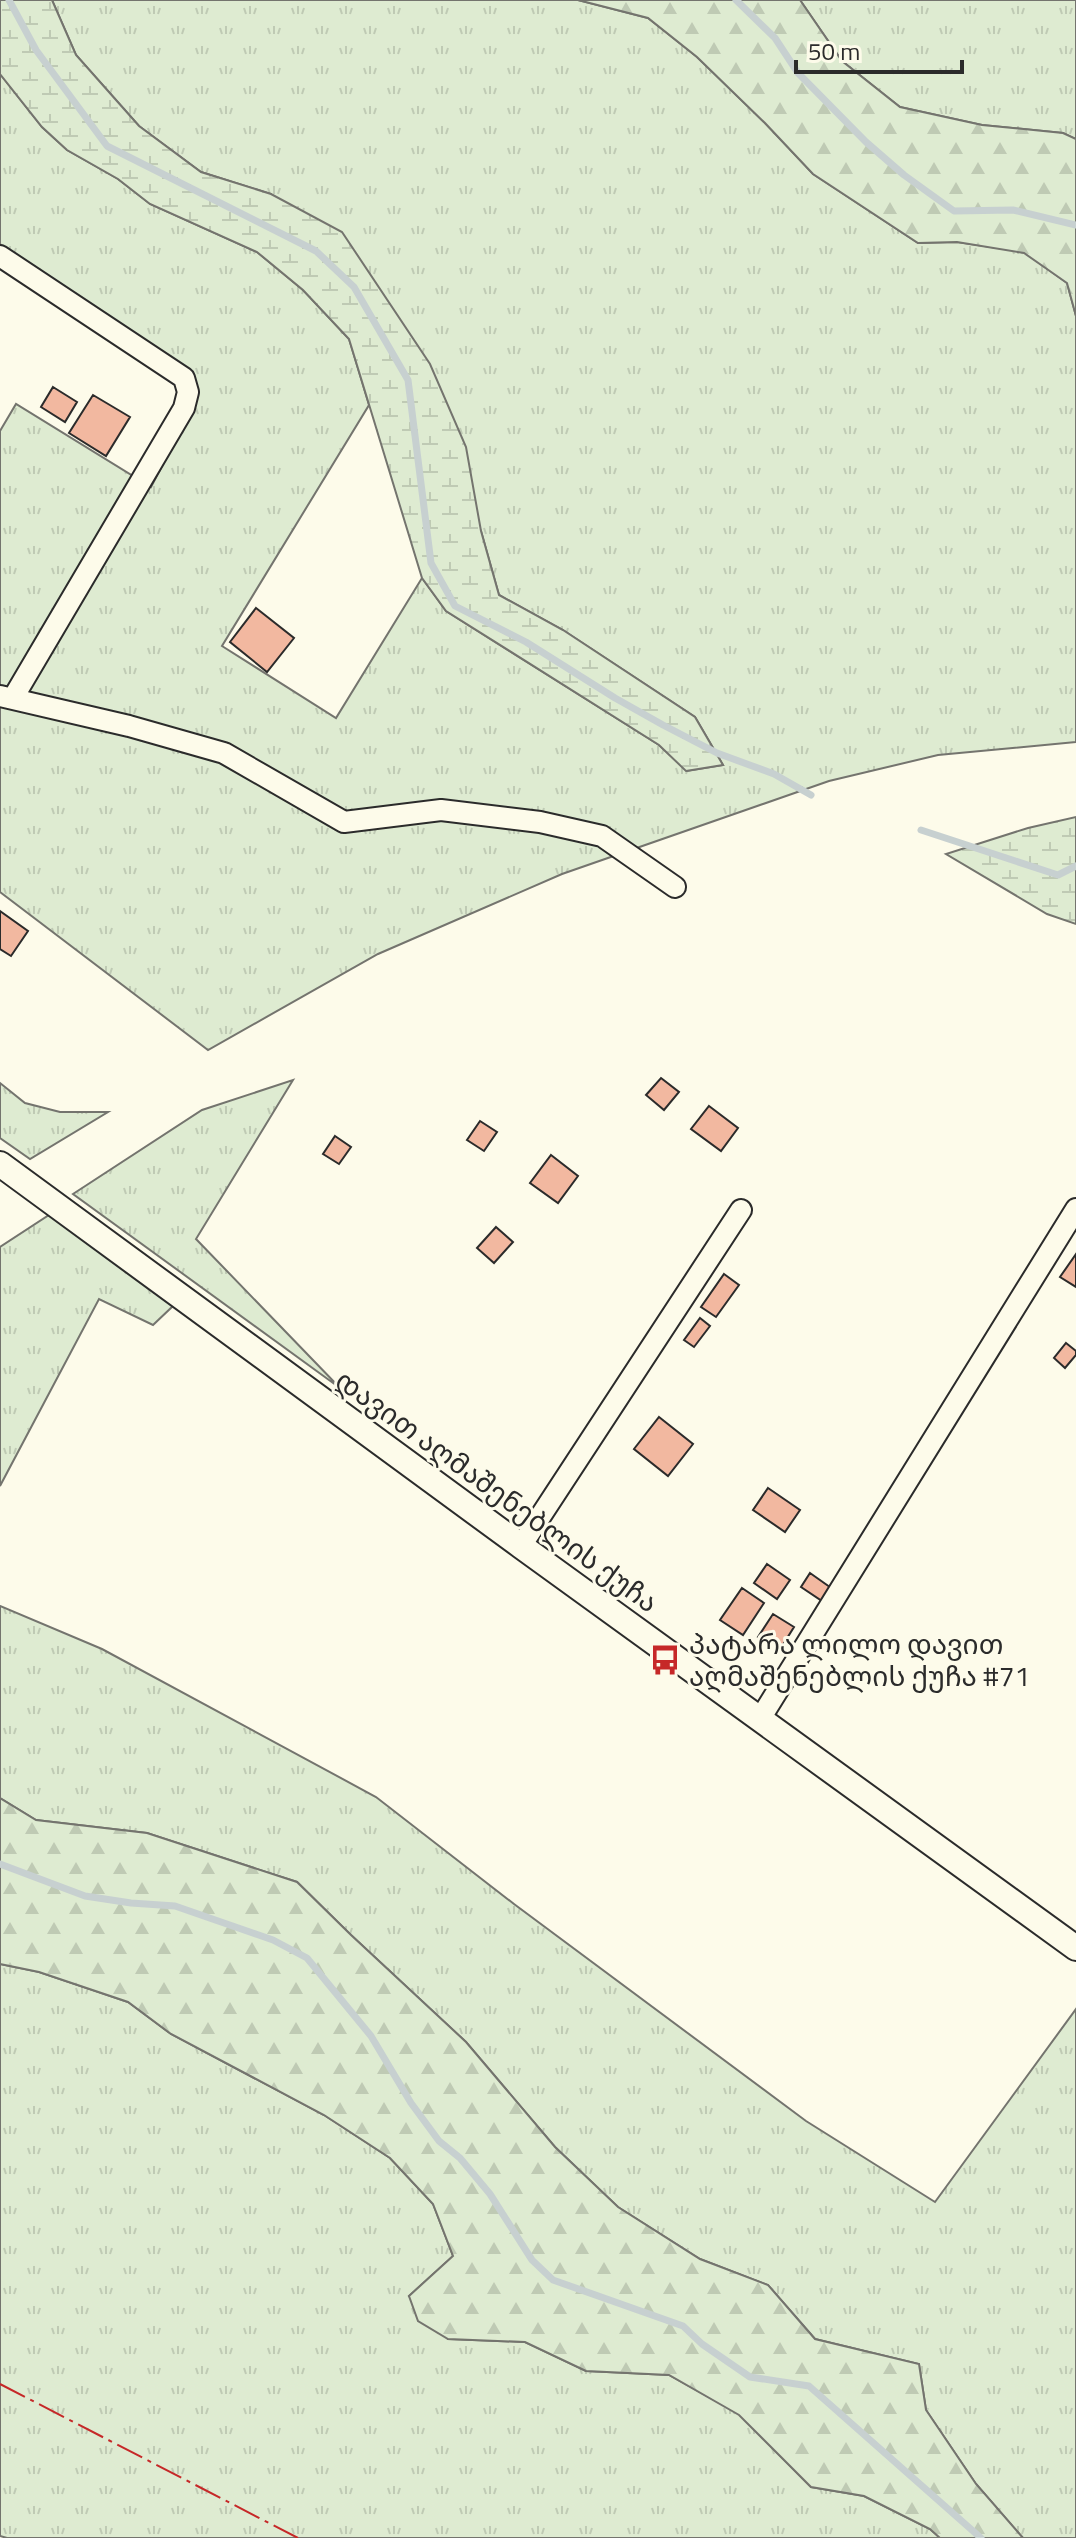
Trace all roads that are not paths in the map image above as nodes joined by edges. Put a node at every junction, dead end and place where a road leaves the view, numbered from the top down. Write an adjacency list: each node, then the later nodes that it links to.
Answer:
1 (0, 256): 2 (street)
2 (7, 697): 3 (street)
3 (675, 887)
4 (0, 1164): 7 (street, დავით აღმაშენებლის ქუჩა)
5 (1076, 1209): 8 (street)
6 (741, 1210): 7 (street)
7 (521, 1546): 8 (street, დავით აღმაშენებლის ქუჩა)
8 (760, 1719): 9 (street, დავით აღმაშენებლის ქუჩა)
9 (1076, 1948)

